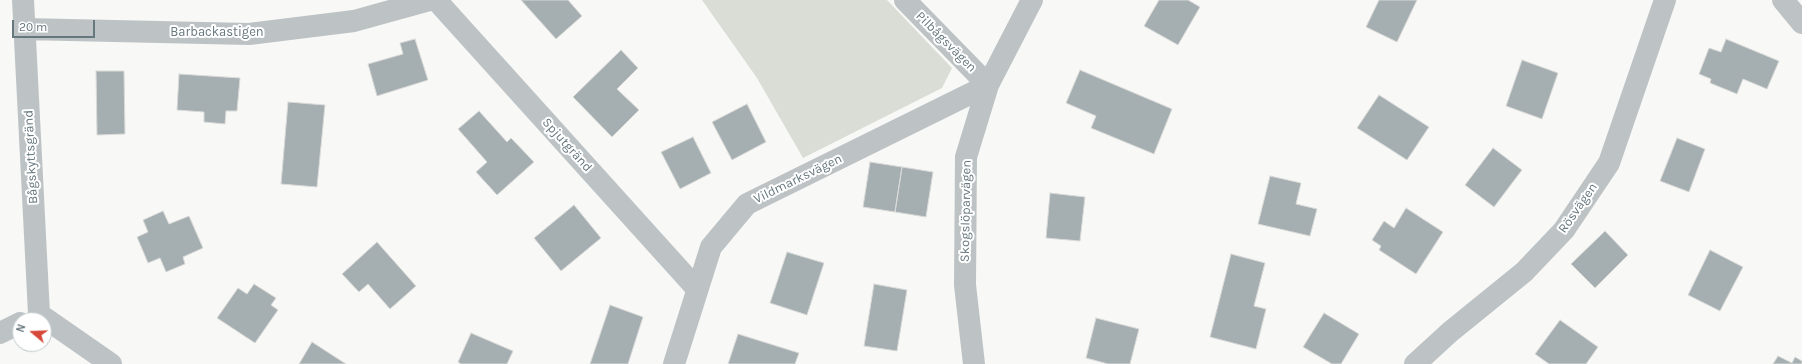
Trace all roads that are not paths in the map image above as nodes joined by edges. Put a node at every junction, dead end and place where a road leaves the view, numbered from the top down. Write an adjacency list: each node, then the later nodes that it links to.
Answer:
1 (22, 0): 9 (street, Bågskyttsgränd)
2 (430, 0): 9 (street, Barbackastigen)
3 (436, 0): 11 (street, Spjutgränd)
4 (905, 0): 10 (street, Pilbågsvägen)
5 (1032, 0): 10 (street, Skogslöparvägen)
6 (1665, 0): 19 (street, Rösvägen)
7 (1783, 0): 8 (street)
8 (1802, 23)
9 (24, 29): 12 (street, Bågskyttsgränd)
10 (988, 85): 11 (street, Vildmarksvägen); 18 (street, Skogslöparvägen)
11 (697, 289): 17 (street, Vildmarksvägen)
12 (33, 312)
13 (12, 327): 15 (street)
14 (52, 328): 16 (street)
15 (0, 333)
16 (111, 364)
17 (674, 364)
18 (974, 364)
19 (1415, 364)

